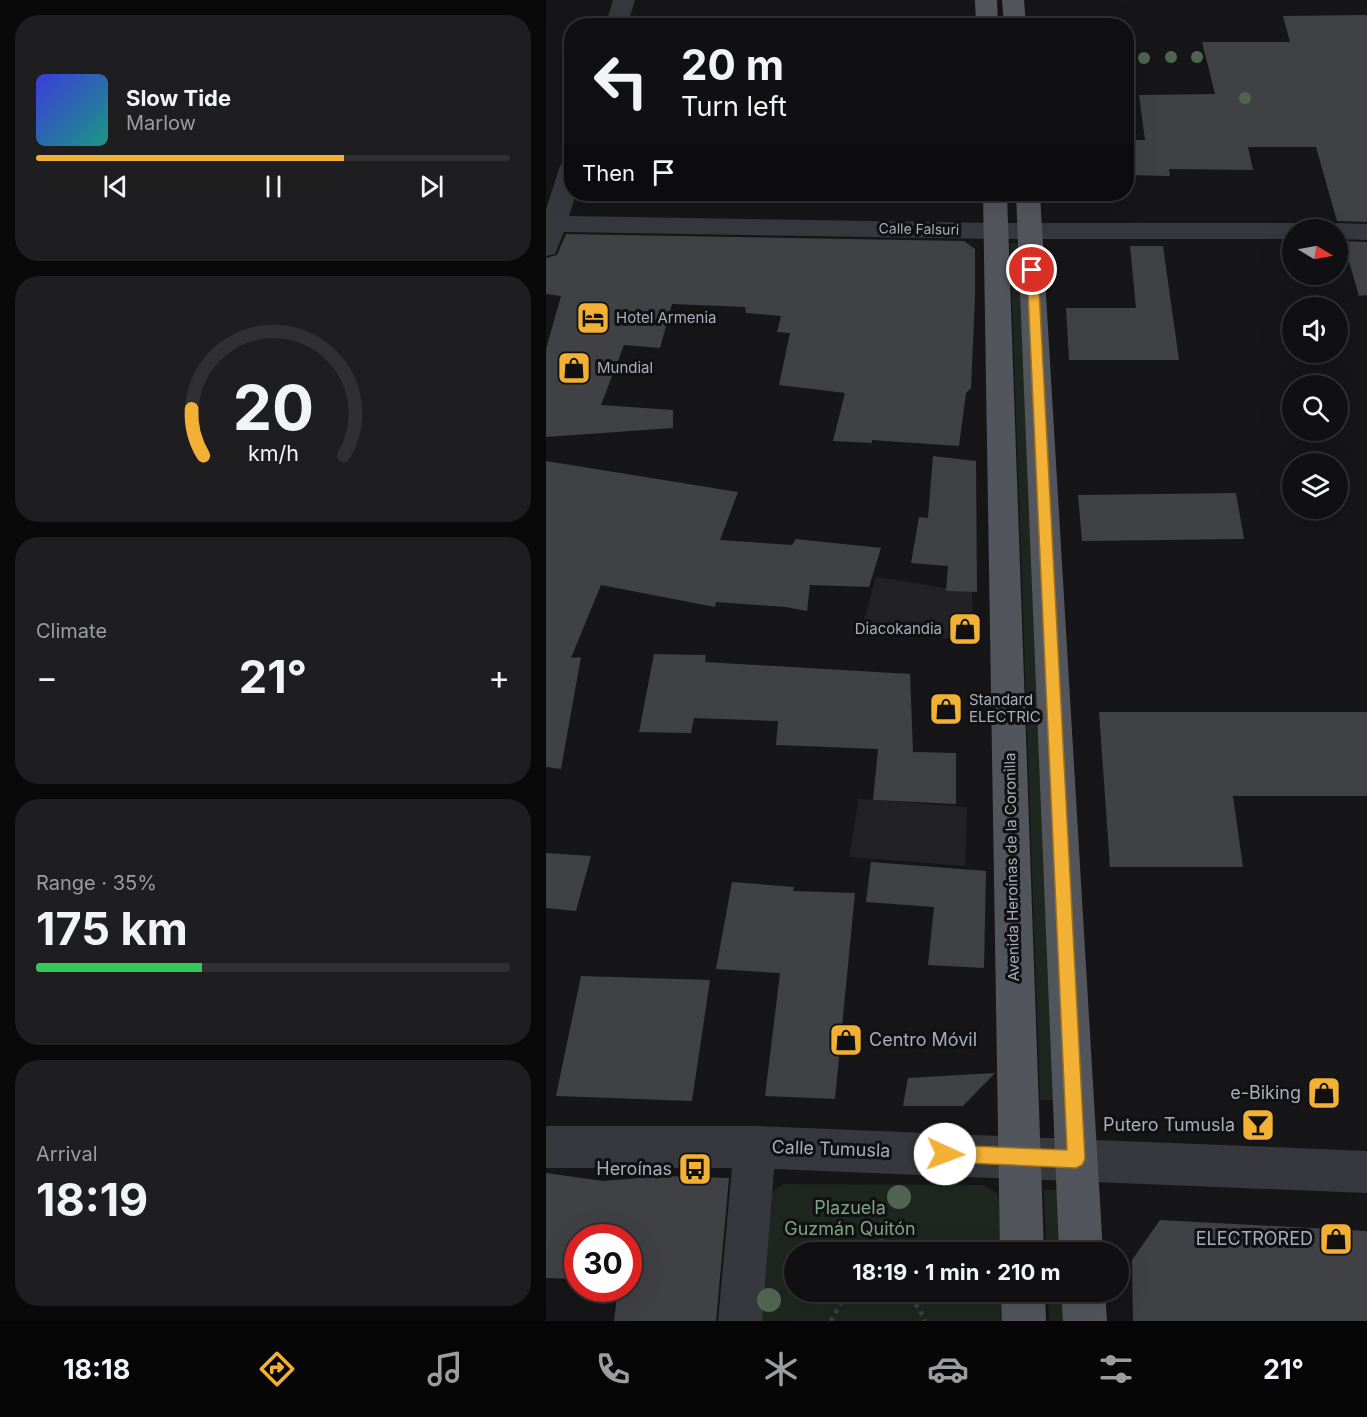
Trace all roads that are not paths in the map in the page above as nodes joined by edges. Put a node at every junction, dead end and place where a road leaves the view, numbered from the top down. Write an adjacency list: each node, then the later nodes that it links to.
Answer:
1 (624, 0): 4 (street)
2 (986, 0): 5 (main road)
3 (1013, 0): 6 (main road)
4 (618, 18)
5 (987, 18)
6 (1014, 18)
7 (564, 187): 10 (street)
8 (995, 201): 12 (main road, Avenida Heroínas de la Coronilla)
9 (1029, 201): 11 (main road)
10 (550, 224): 12 (street, Calle Falsuri); 16 (street)
11 (1031, 230): 12 (street, Calle Falsuri); 13 (street, Calle Falsuri); 20 (main road)
12 (997, 231): 19 (main road, Avenida Heroínas de la Coronilla)
13 (1282, 231)
14 (1348, 231): 15 (street)
15 (1367, 232)
16 (546, 248)
17 (546, 1147): 18 (street, Calle Tumusla)
18 (755, 1147): 19 (street, Calle Tumusla); 26 (street)
19 (1019, 1156): 20 (street, Calle Tumusla); 22 (main road, Avenida Heroínas de la Coronilla)
20 (1076, 1159): 21 (street, Calle Tumusla); 23 (main road)
21 (1367, 1172)
22 (1022, 1242)
23 (1080, 1242)
24 (1023, 1302): 27 (main road)
25 (1084, 1302): 28 (main road)
26 (740, 1321)
27 (1024, 1321)
28 (1085, 1321)

